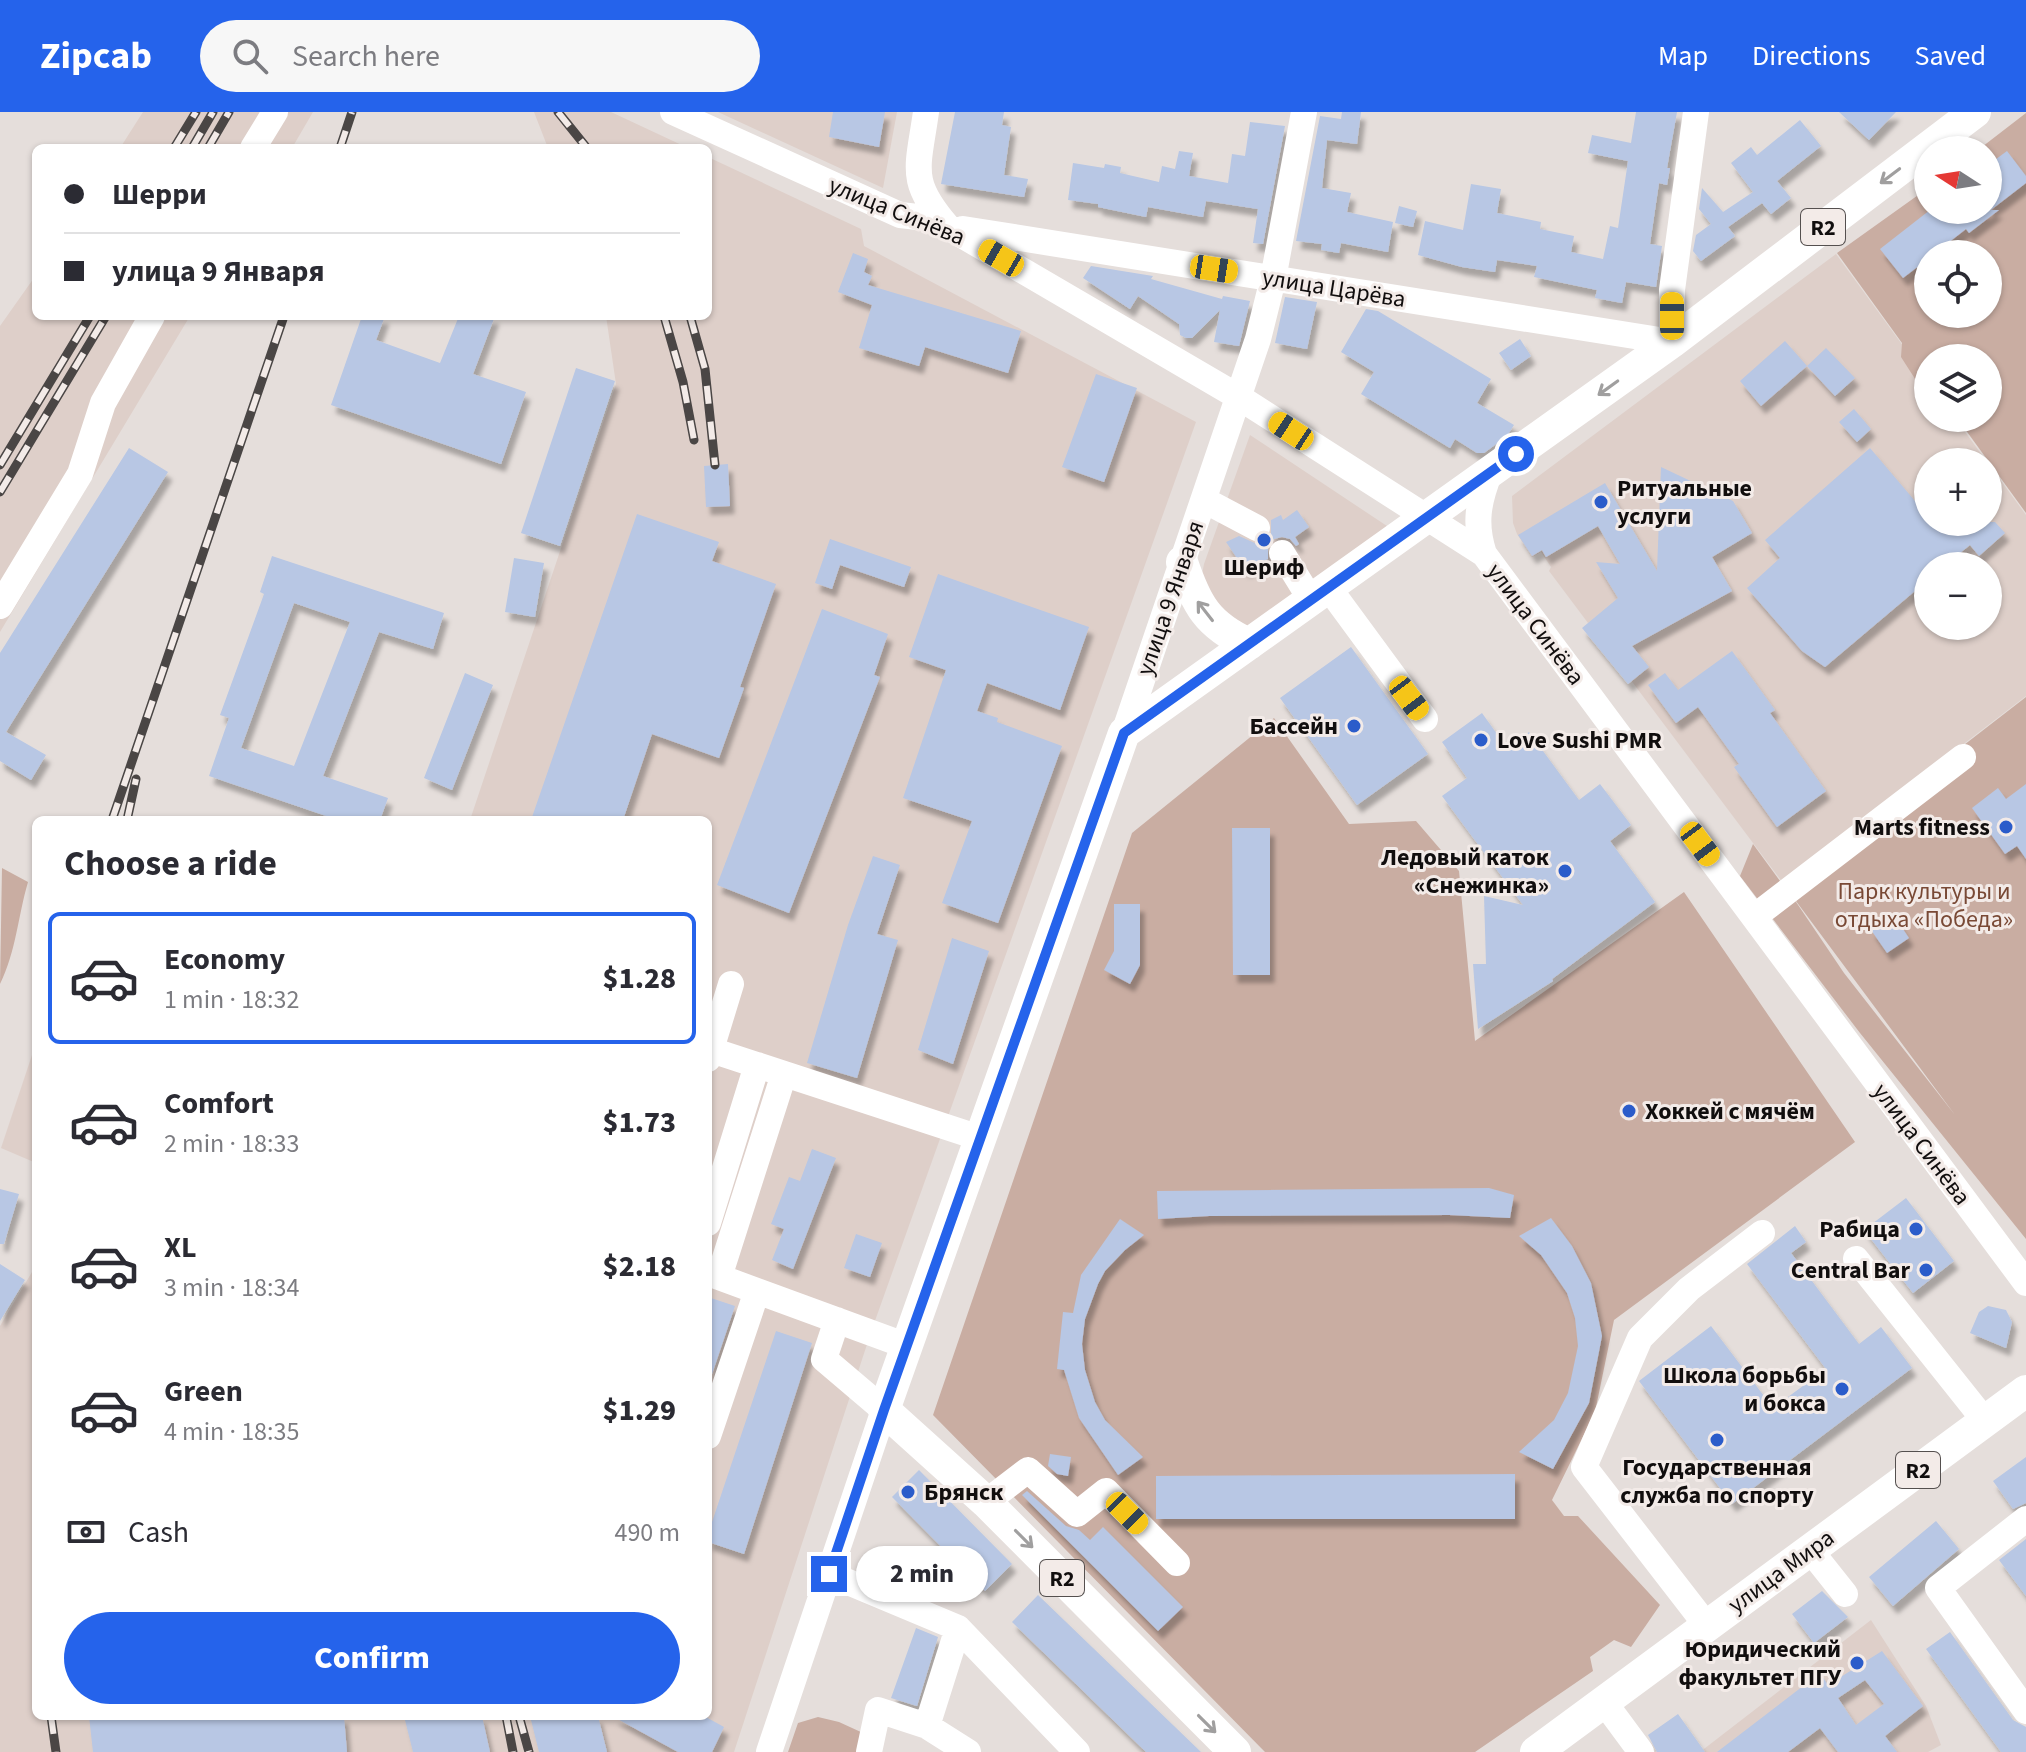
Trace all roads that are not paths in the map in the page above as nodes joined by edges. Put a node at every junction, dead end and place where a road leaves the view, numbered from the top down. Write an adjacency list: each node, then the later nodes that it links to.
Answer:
1 (275, 112): 7 (street)
2 (673, 112): 8 (street, улица Синёва)
3 (926, 112): 8 (street)
4 (1304, 112): 9 (street, улица 9 Января)
5 (1696, 112): 11 (street)
6 (1975, 112): 11 (main road, R2, one-way to 11)
7 (255, 144)
8 (948, 227): 9 (street, улица Царёва); 12 (street, улица Синёва)
9 (1273, 279): 11 (street, улица Царёва); 12 (street, улица 9 Января)
10 (150, 320): 21 (street)
11 (1672, 342): 13 (main road, R2, one-way to 13)
12 (1237, 396): 14 (street, улица 9 Января); 15 (street, улица Синёва)
13 (1490, 472): 15 (main road, R2); 18 (street)
14 (1204, 500): 16 (street); 19 (street, улица 9 Января)
15 (1425, 518): 18 (street, улица Синёва); 20 (main road, R2)
16 (1257, 528)
17 (1282, 553): 20 (street)
18 (1484, 554): 26 (street, улица Синёва)
19 (1182, 562): 22 (main road, one-way to 19); 24 (street, улица 9 Января)
20 (1320, 594): 22 (main road, R2); 23 (street)
21 (0, 606)
22 (1249, 644): 24 (main road, R2)
23 (1425, 719)
24 (1124, 733): 32 (main road, улица 9 Января)
25 (1963, 757): 26 (street)
26 (1754, 917): 37 (street, улица Синёва)
27 (731, 984): 28 (street)
28 (712, 1043)
29 (712, 1053): 30 (street)
30 (757, 1065): 31 (street); 33 (street)
31 (784, 1074): 32 (street); 36 (street)
32 (980, 1138): 40 (main road, улица 9 Января)
33 (712, 1210)
34 (1762, 1233): 51 (street)
35 (1856, 1259): 43 (street)
36 (714, 1275): 38 (street)
37 (2026, 1283)
38 (757, 1291): 39 (street); 44 (street)
39 (837, 1320): 40 (street); 42 (street)
40 (907, 1346): 42 (main road, улица 9 Января)
41 (2026, 1391): 43 (main road, улица Мира / R2)
42 (884, 1410): 45 (main road, R2); 49 (street, улица 9 Января)
43 (1985, 1421): 47 (main road, улица Мира / R2)
44 (712, 1424)
45 (986, 1502): 48 (street); 60 (main road, R2, one-way to 60)
46 (2026, 1519): 54 (street)
47 (1810, 1550): 50 (street); 51 (main road, улица Мира / R2)
48 (1177, 1563)
49 (829, 1574): 52 (street); 56 (street, улица 9 Января)
50 (1845, 1594)
51 (1707, 1626): 53 (main road, улица Мира / R2)
52 (958, 1628): 55 (street); 59 (street)
53 (1604, 1702): 61 (main road, улица Мира / R2); 62 (street)
54 (2026, 1711)
55 (927, 1726): 57 (street); 58 (street)
56 (769, 1752)
57 (869, 1752)
58 (968, 1752)
59 (1077, 1752)
60 (1235, 1752)
61 (1536, 1752)
62 (1641, 1752)

